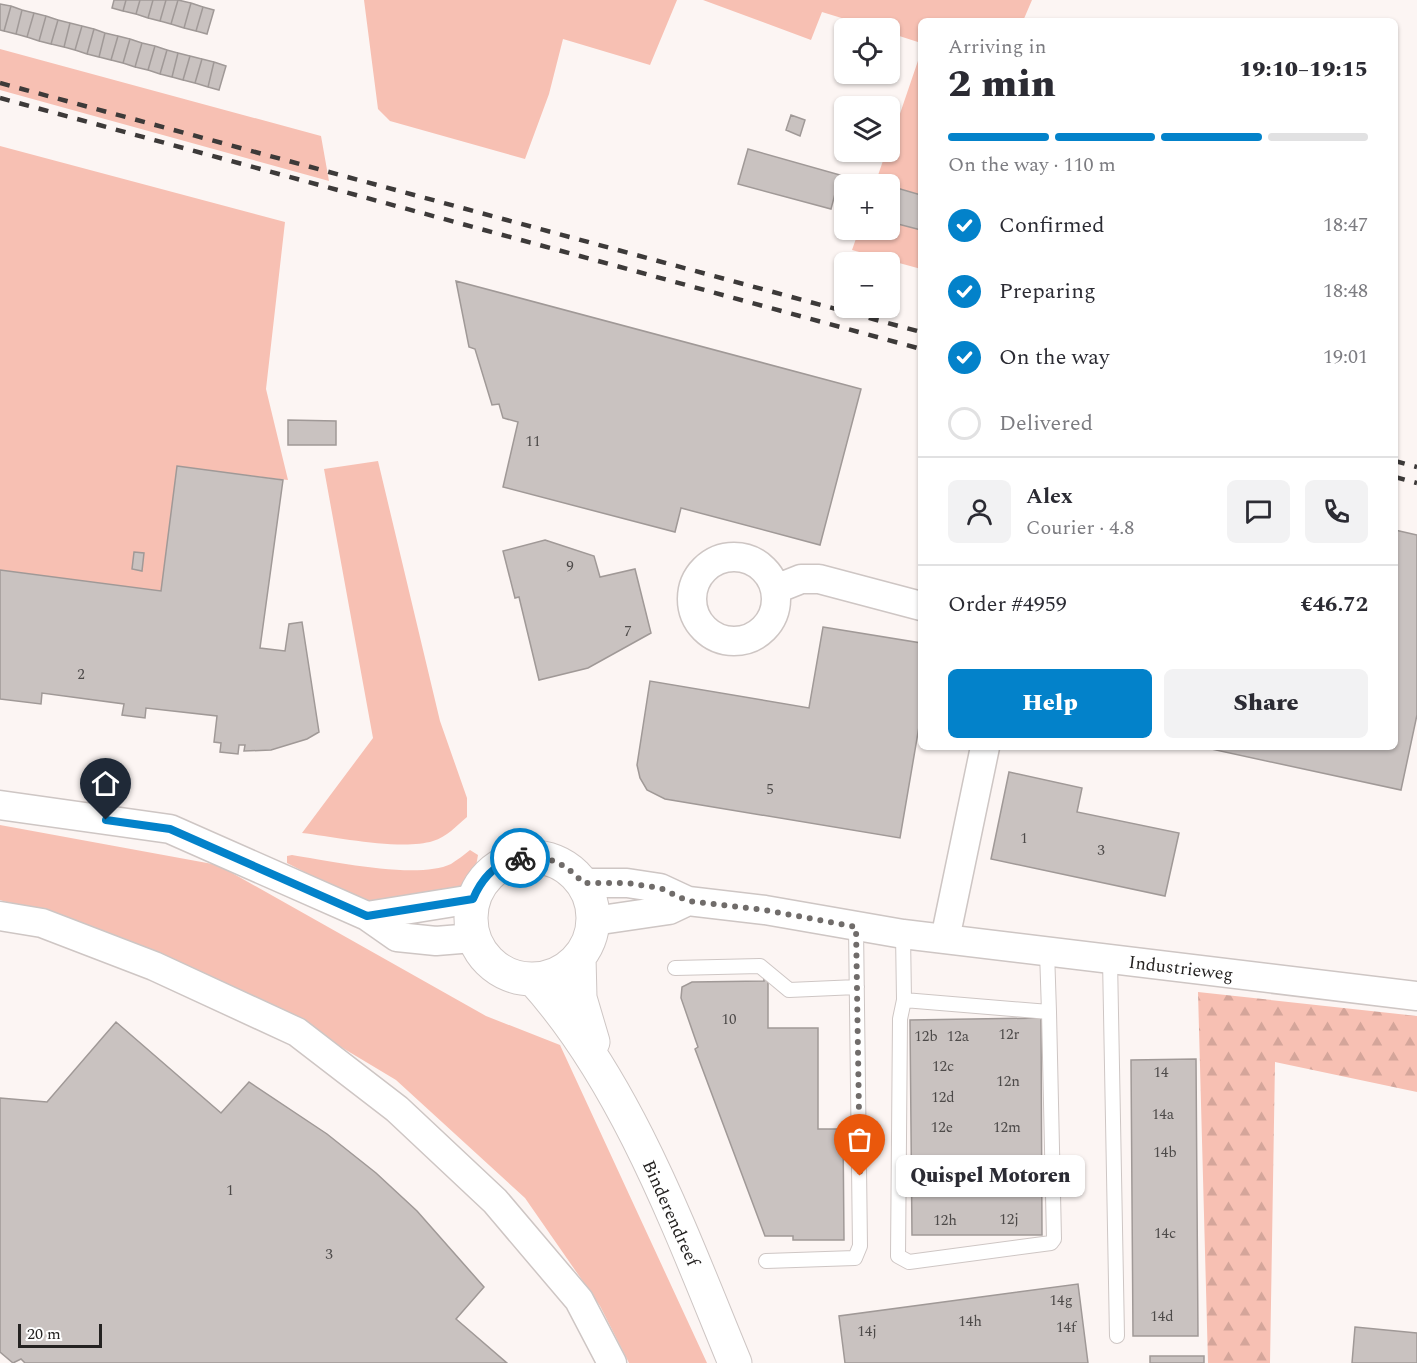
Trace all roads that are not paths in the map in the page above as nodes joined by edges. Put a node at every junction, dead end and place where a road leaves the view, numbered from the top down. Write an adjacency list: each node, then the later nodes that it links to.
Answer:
1 (776, 589): 2 (street)
2 (918, 605)
3 (984, 750): 14 (street)
4 (0, 805): 9 (street)
5 (583, 883): 6 (main road); 7 (street, Industrieweg); 10 (main road)
6 (473, 899): 9 (street); 13 (main road)
7 (688, 901): 10 (street, Industrieweg); 11 (street, Industrieweg)
8 (0, 916): 27 (street)
9 (367, 916): 13 (street)
10 (594, 921): 16 (main road)
11 (856, 927): 12 (street, Industrieweg); 20 (lane)
12 (903, 934): 14 (street, Industrieweg); 22 (lane)
13 (473, 938): 19 (main road)
14 (945, 939): 15 (street, Industrieweg)
15 (1047, 951): 17 (street, Industrieweg); 23 (lane)
16 (579, 957): 19 (main road); 24 (main road, Binderendreef)
17 (1110, 959): 21 (street, Industrieweg); 26 (lane)
18 (675, 968): 20 (lane)
19 (533, 979): 24 (main road, Binderendreef)
20 (857, 987): 25 (lane)
21 (1417, 996)
22 (904, 1000): 23 (lane); 23 (lane)
23 (1048, 1012)
24 (600, 1067): 28 (main road, Binderendreef)
25 (766, 1260)
26 (1117, 1336)
27 (612, 1363)
28 (735, 1363)

